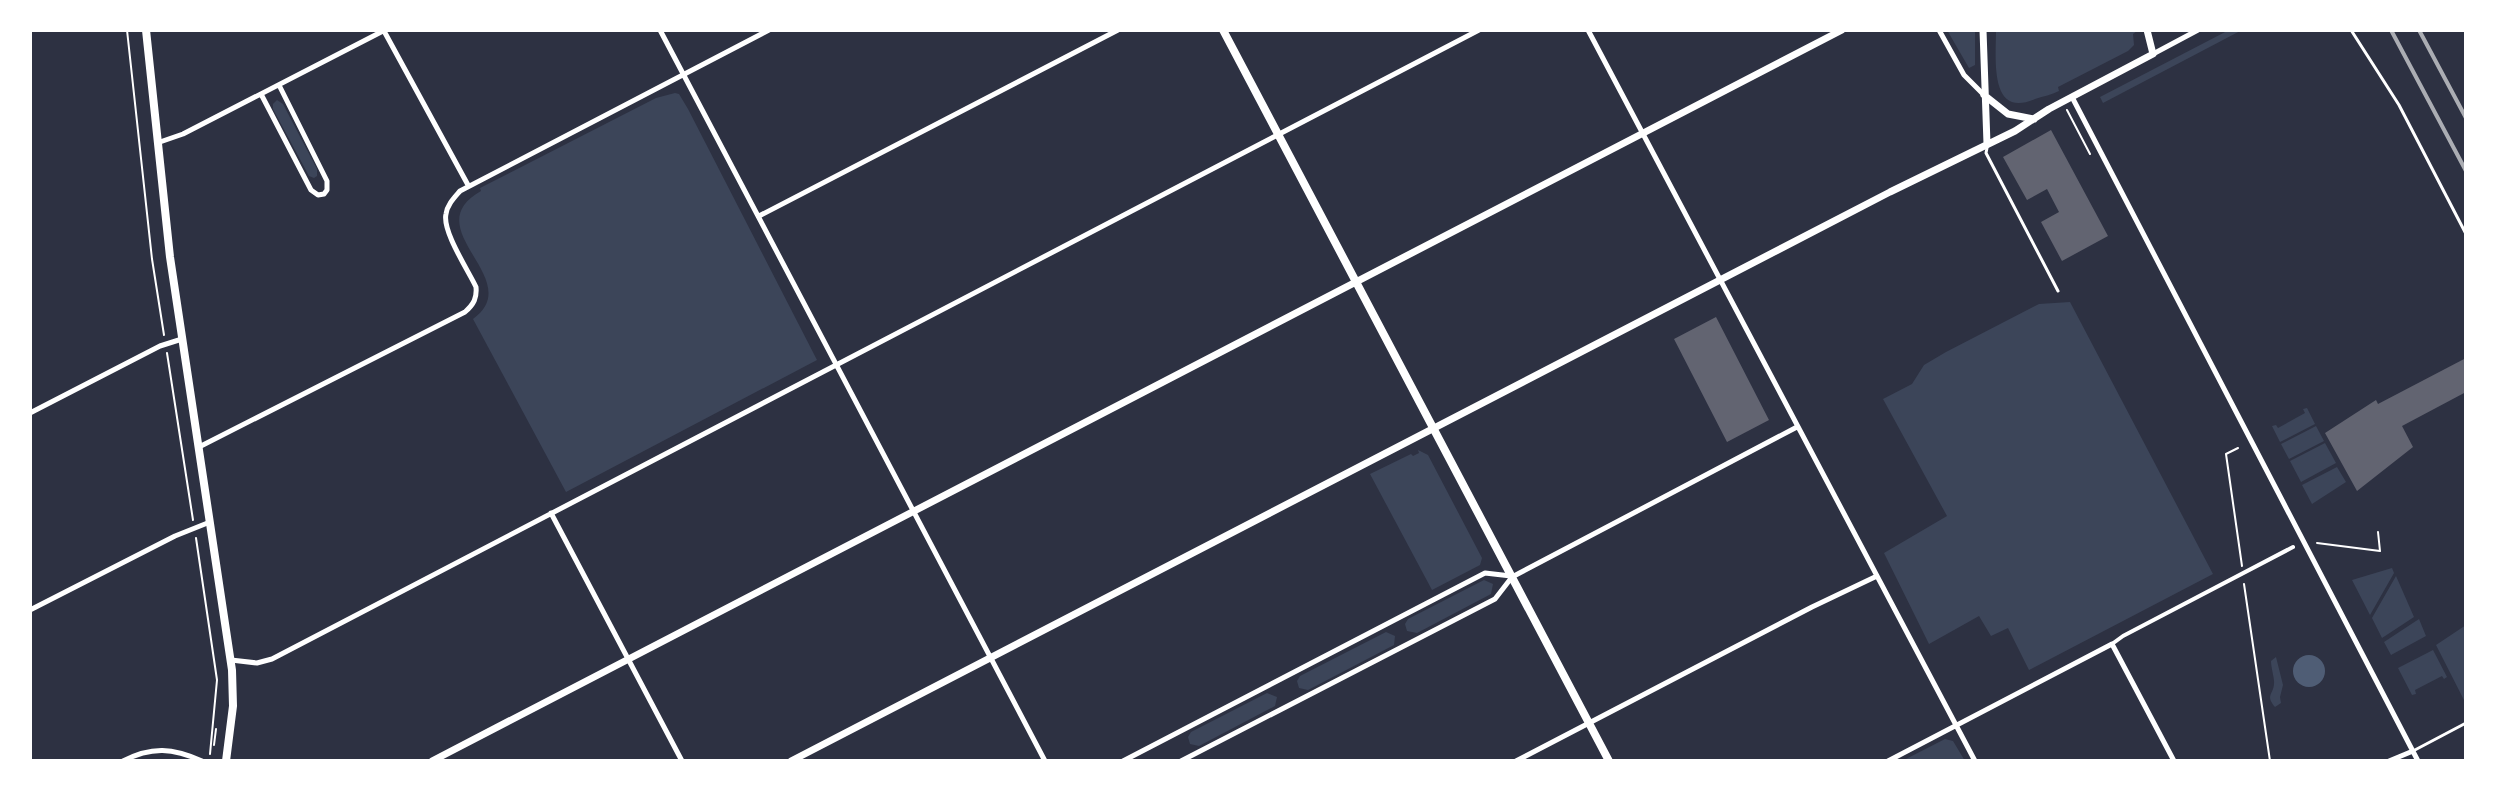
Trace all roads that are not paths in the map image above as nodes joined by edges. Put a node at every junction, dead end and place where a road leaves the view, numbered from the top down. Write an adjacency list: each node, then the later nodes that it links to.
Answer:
1 (146, 30): 24 (main road)
2 (385, 30): 17 (street); 26 (street)
3 (660, 30): 16 (street)
4 (769, 30): 16 (street)
5 (1118, 30): 27 (street)
6 (1223, 30): 23 (main road)
7 (1479, 30): 23 (street)
8 (1588, 30): 22 (street)
9 (1842, 30): 22 (street)
10 (1939, 30): 19 (street)
11 (1983, 30): 19 (street)
12 (2147, 30): 15 (street)
13 (2198, 30): 15 (street)
14 (2351, 30): 28 (lane)
15 (2153, 54): 20 (street)
16 (684, 75): 26 (street); 27 (street)
17 (279, 85): 18 (street); 18 (street)
18 (261, 94): 24 (street)
19 (1984, 95): 21 (street); 25 (street)
20 (2072, 97): 21 (street); 52 (street)
21 (2034, 119): 25 (street)
22 (1643, 133): 29 (street); 30 (street)
23 (1278, 135): 30 (main road); 33 (street)
24 (156, 143): 32 (main road)
25 (1987, 144): 29 (street); 31 (lane)
26 (468, 185): 37 (street)
27 (759, 216): 33 (street)
28 (2466, 234)
29 (1719, 280): 35 (street); 36 (street)
30 (1356, 281): 36 (main road); 38 (street)
31 (2058, 291)
32 (182, 339): 34 (street); 37 (main road)
33 (835, 365): 38 (street); 39 (street)
34 (30, 413)
35 (1797, 427): 42 (street); 43 (street)
36 (1433, 429): 43 (main road); 47 (street)
37 (198, 447): 40 (main road)
38 (913, 512): 46 (street); 47 (street)
39 (551, 513): 46 (street); 48 (street)
40 (210, 522): 44 (street); 48 (main road)
41 (2293, 547): 45 (street)
42 (1877, 576): 49 (street); 51 (street)
43 (1512, 577): 49 (main road); 60 (street); 61 (street)
44 (30, 610)
45 (2112, 644): 51 (street); 66 (street)
46 (628, 659): 56 (street); 57 (street)
47 (990, 659): 58 (street); 59 (street)
48 (231, 660): 55 (main road)
49 (1590, 723): 62 (street); 63 (main road)
50 (2466, 723): 52 (lane)
51 (1956, 726): 64 (street); 65 (street)
52 (2413, 751): 67 (street); 68 (street)
53 (123, 761): 54 (street)
54 (202, 761)
55 (226, 761)
56 (432, 761)
57 (682, 761)
58 (791, 761)
59 (1045, 761)
60 (1123, 761)
61 (1181, 761)
62 (1516, 761)
63 (1609, 761)
64 (1888, 761)
65 (1975, 761)
66 (2174, 761)
67 (2389, 761)
68 (2418, 761)

